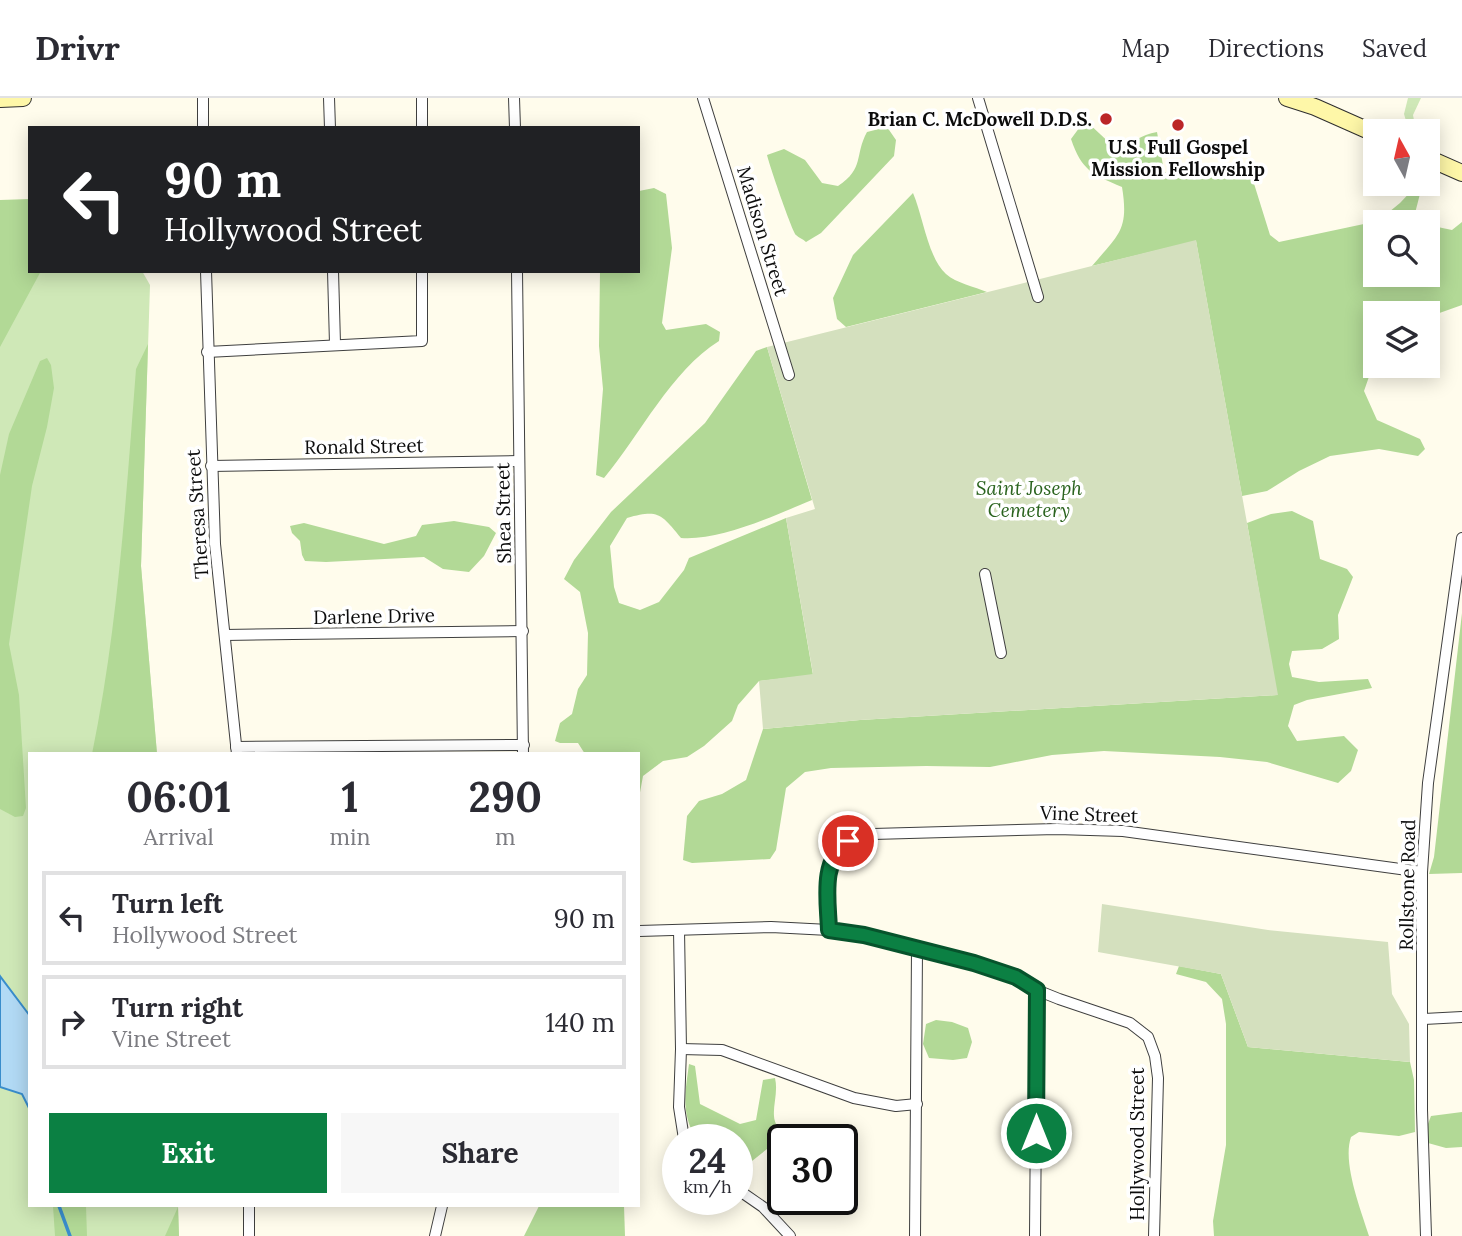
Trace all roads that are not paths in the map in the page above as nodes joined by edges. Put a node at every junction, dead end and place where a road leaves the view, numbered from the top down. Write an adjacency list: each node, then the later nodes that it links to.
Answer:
1 (23, 98): 9 (main road)
2 (203, 98): 10 (street)
3 (329, 98): 11 (street)
4 (422, 98): 12 (street)
5 (514, 98): 13 (street)
6 (703, 98): 24 (street, Madison Street)
7 (978, 98): 21 (street)
8 (1287, 98): 14 (main road)
9 (0, 99)
10 (203, 126)
11 (330, 126)
12 (422, 126)
13 (515, 126)
14 (1363, 128)
15 (1440, 163): 16 (main road)
16 (1462, 173)
17 (206, 273): 23 (street, Theresa Street)
18 (333, 273): 22 (street)
19 (422, 273): 22 (street)
20 (517, 273): 25 (street, Shea Street)
21 (1038, 297)
22 (335, 344): 23 (street)
23 (207, 352): 26 (street, Theresa Street)
24 (789, 375)
25 (519, 461): 26 (street, Ronald Street); 29 (street, Shea Street)
26 (211, 466): 30 (street, Theresa Street)
27 (1462, 538): 34 (street, Rollstone Road)
28 (985, 574): 31 (street)
29 (523, 631): 30 (street, Darlene Drive); 33 (street, Shea Street)
30 (225, 635): 32 (street, Theresa Street)
31 (1001, 653)
32 (237, 750): 33 (street)
33 (524, 750)
34 (1422, 872): 36 (street, Vine Street); 41 (street, Rollstone Road)
35 (679, 930): 36 (street, Hollywood Street); 37 (street, Hollywood Street); 42 (street)
36 (829, 930): 38 (street, Hollywood Street)
37 (640, 931)
38 (917, 949): 39 (street, Hollywood Street); 43 (street)
39 (1037, 990): 52 (street); 53 (street, Hollywood Street)
40 (1462, 1017): 41 (street)
41 (1424, 1019): 54 (street, Rollstone Road)
42 (681, 1049): 43 (street); 44 (street)
43 (916, 1104): 51 (street)
44 (682, 1124)
45 (753, 1201): 50 (street)
46 (249, 1207): 48 (street)
47 (442, 1207): 49 (street)
48 (249, 1236)
49 (435, 1236)
50 (790, 1236)
51 (915, 1236)
52 (1035, 1236)
53 (1154, 1236)
54 (1426, 1236)

